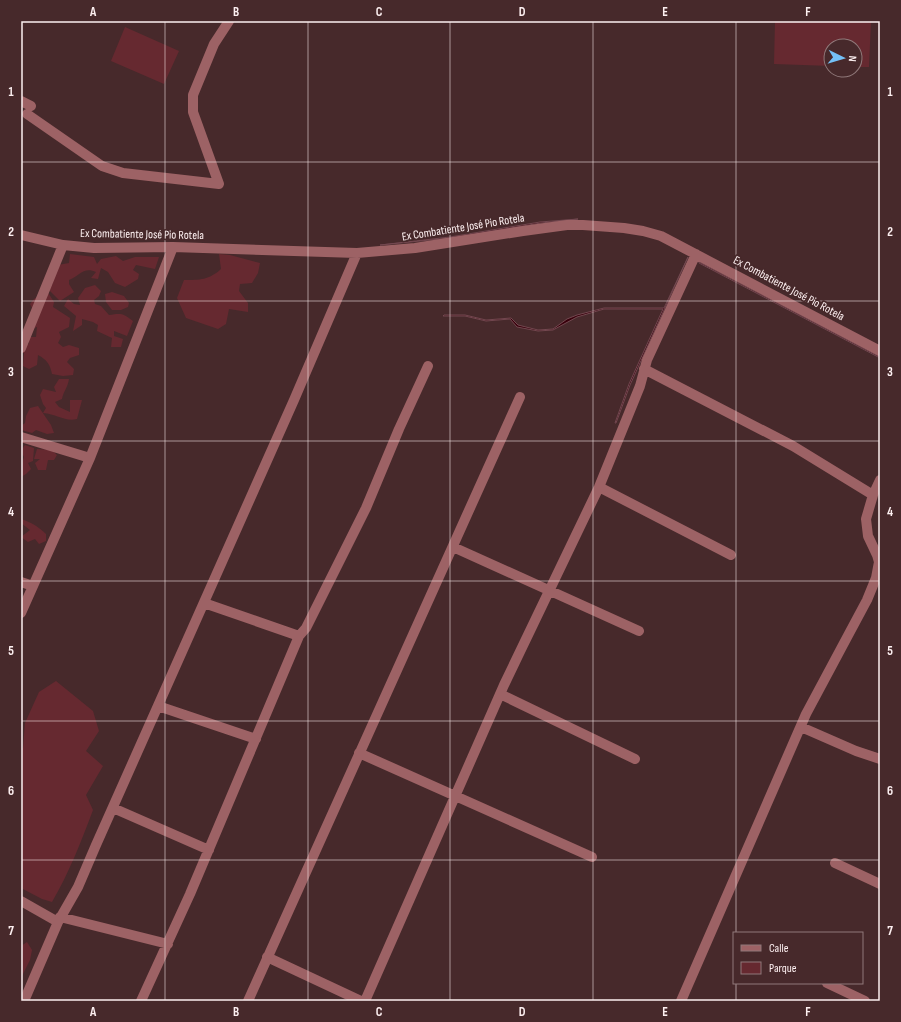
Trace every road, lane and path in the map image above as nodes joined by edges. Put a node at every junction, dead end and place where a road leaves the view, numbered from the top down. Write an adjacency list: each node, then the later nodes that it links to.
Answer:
1 (229, 21): 2 (street)
2 (21, 101)
3 (21, 235): 4 (street, Ex Combatiente José Pio Rotela)
4 (63, 245): 5 (street, Ex Combatiente José Pio Rotela); 8 (street)
5 (173, 247): 6 (street, Ex Combatiente José Pio Rotela); 14 (street)
6 (357, 253): 7 (street, Ex Combatiente José Pio Rotela); 23 (street)
7 (696, 254): 9 (street, Ex Combatiente José Pio Rotela); 11 (street)
8 (21, 348)
9 (880, 351)
10 (428, 366): 26 (street)
11 (644, 369): 16 (street); 17 (street)
12 (520, 397): 18 (street)
13 (21, 437): 14 (street)
14 (90, 458): 21 (street)
15 (880, 480): 17 (street)
16 (598, 487): 19 (street); 22 (street)
17 (873, 495): 29 (street)
18 (453, 547): 22 (street); 31 (street)
19 (731, 555)
20 (21, 582): 21 (street)
21 (33, 586): 24 (street)
22 (550, 591): 25 (street); 27 (street)
23 (204, 603): 26 (street); 28 (street)
24 (21, 613)
25 (639, 632)
26 (299, 636): 30 (street)
27 (500, 694): 32 (street); 34 (street)
28 (158, 706): 30 (street); 35 (street)
29 (801, 727): 33 (street); 50 (street)
30 (256, 739): 36 (street)
31 (359, 753): 34 (street); 43 (street)
32 (635, 759)
33 (880, 759)
34 (456, 796): 37 (street); 49 (street)
35 (113, 808): 36 (street); 41 (street)
36 (208, 850): 42 (street)
37 (592, 857)
38 (835, 863): 39 (street)
39 (880, 884)
40 (21, 901): 41 (street)
41 (60, 920): 42 (street); 45 (street)
42 (168, 944): 46 (street)
43 (267, 957): 47 (street); 48 (street)
44 (829, 984): 51 (street)
45 (24, 1001)
46 (141, 1001)
47 (248, 1001)
48 (361, 1001)
49 (365, 1001)
50 (681, 1001)
51 (865, 1001)

